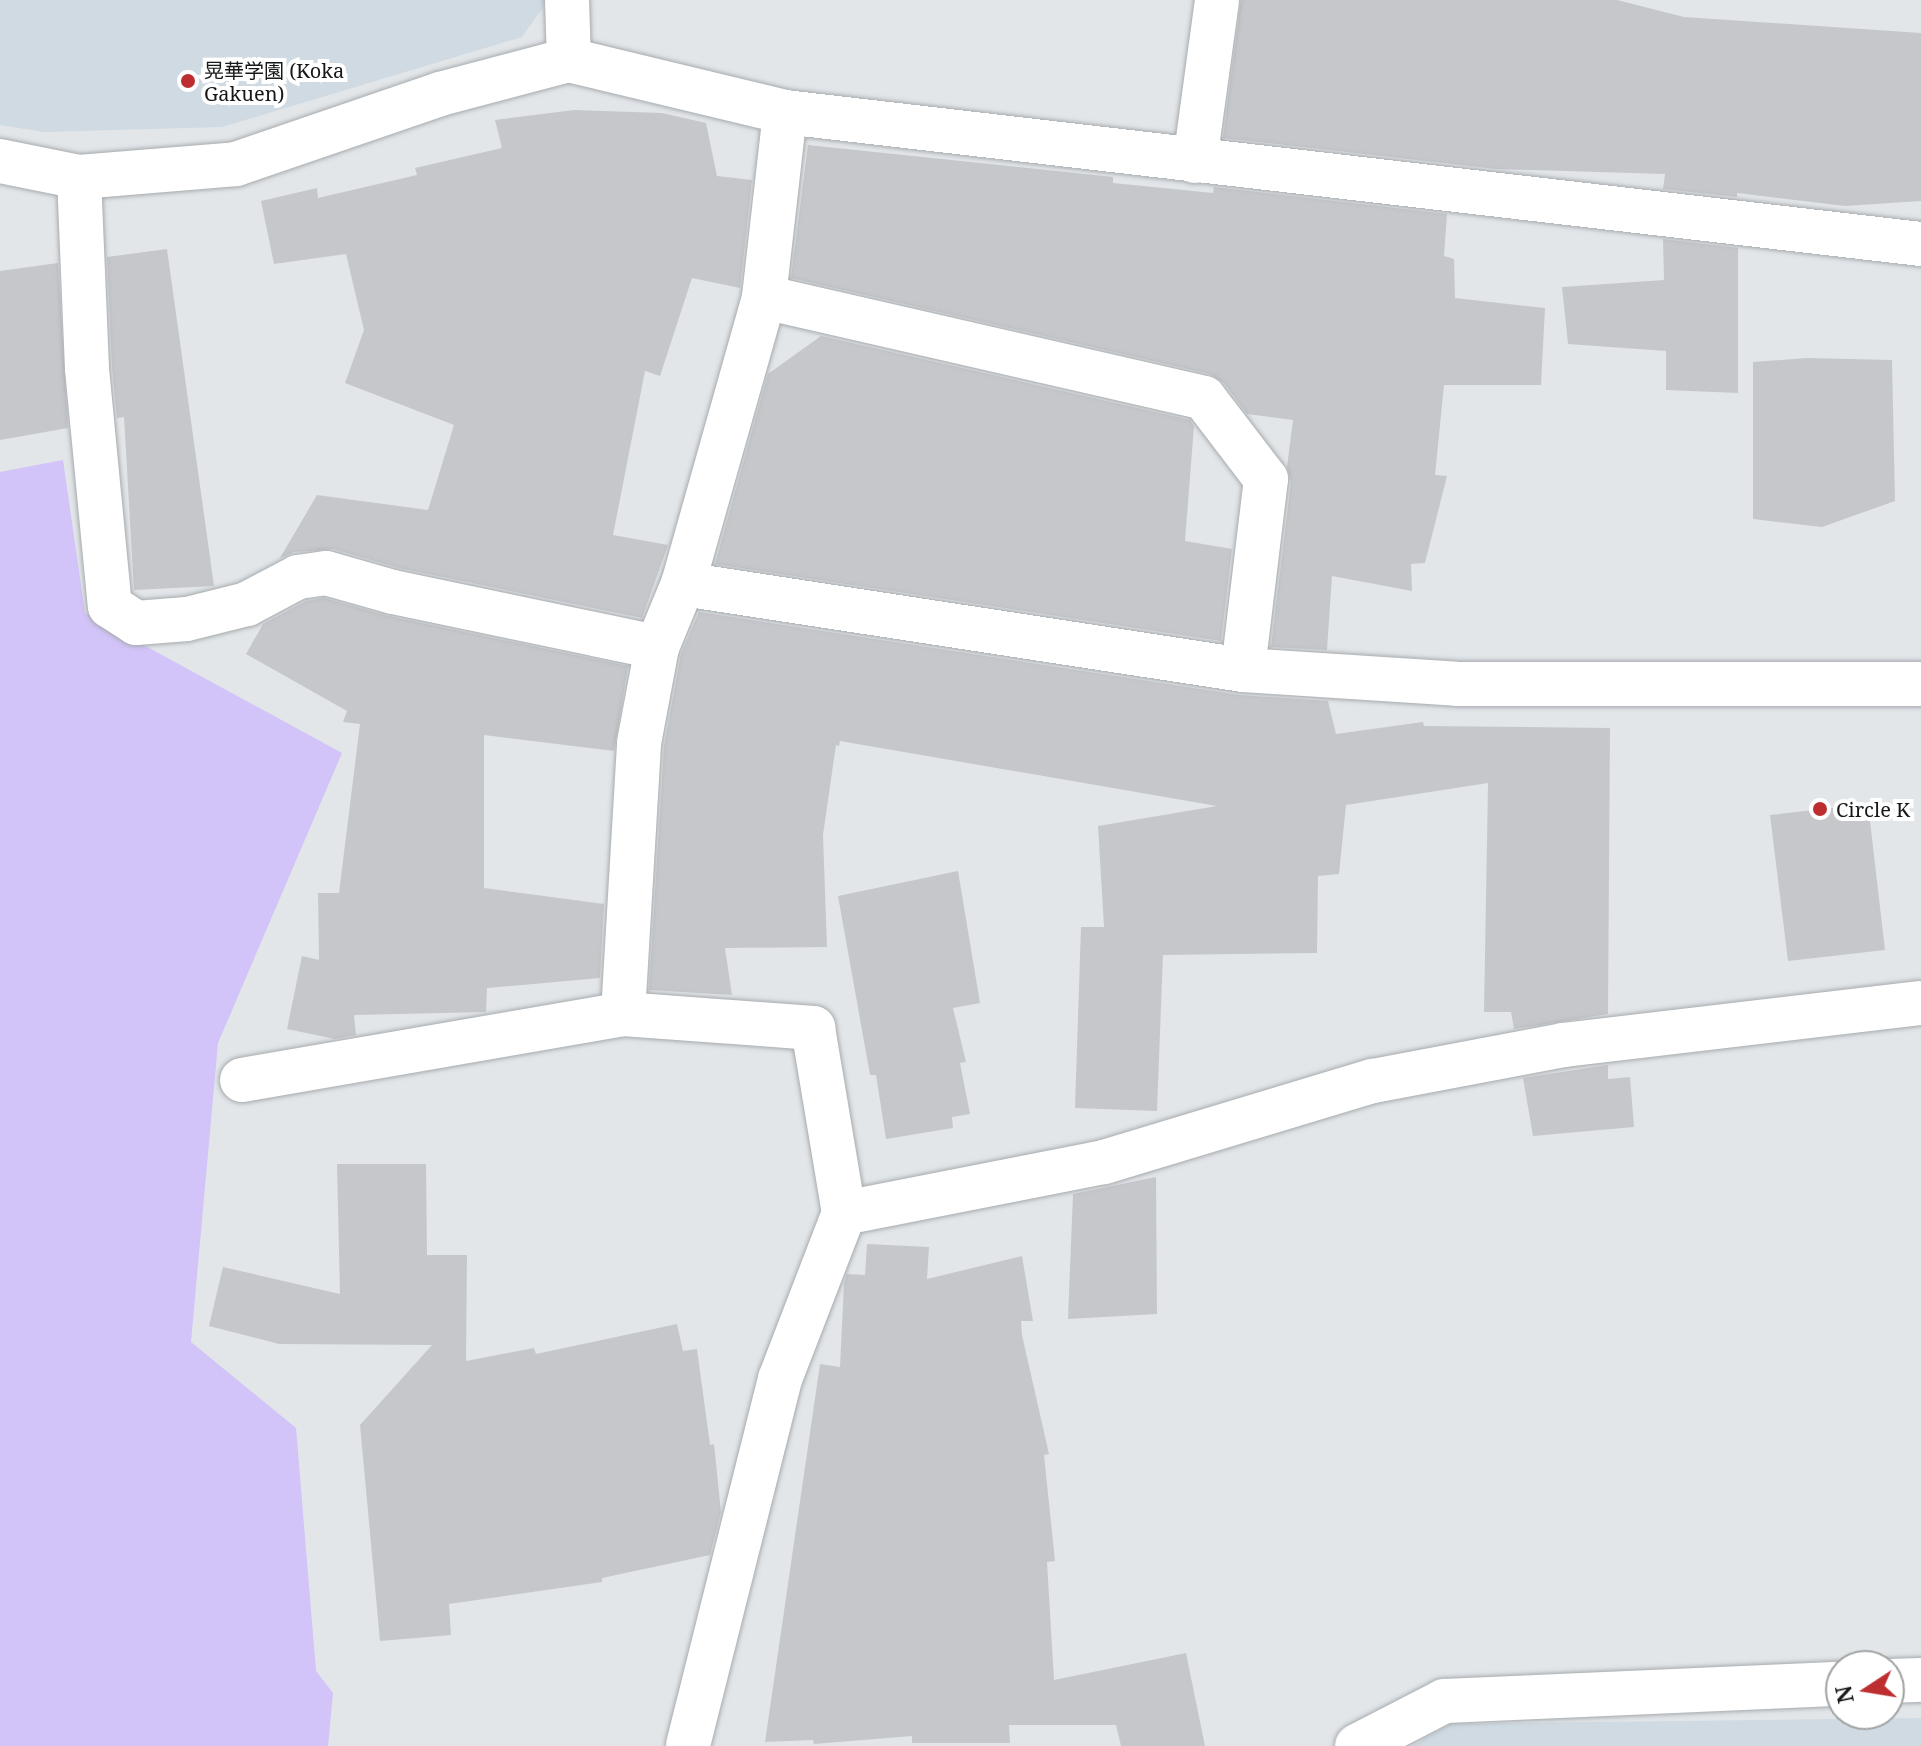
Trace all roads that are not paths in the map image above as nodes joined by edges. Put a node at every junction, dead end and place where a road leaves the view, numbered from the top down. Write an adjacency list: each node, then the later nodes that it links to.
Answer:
1 (567, 0): 3 (street)
2 (1217, 0): 6 (street)
3 (569, 60): 4 (street); 7 (street)
4 (785, 112): 6 (street); 9 (street)
5 (0, 161): 7 (street)
6 (1195, 161): 8 (street)
7 (79, 177): 11 (street)
8 (1921, 244)
9 (764, 297): 10 (street); 12 (street)
10 (683, 584): 11 (street); 12 (street)
11 (657, 647): 15 (street)
12 (1243, 670): 13 (street)
13 (1921, 684)
14 (1921, 1003): 17 (street)
15 (623, 1014): 16 (street); 17 (street)
16 (242, 1080)
17 (844, 1213): 19 (street)
18 (1825, 1685): 20 (street)
19 (688, 1746)
20 (1357, 1746)

